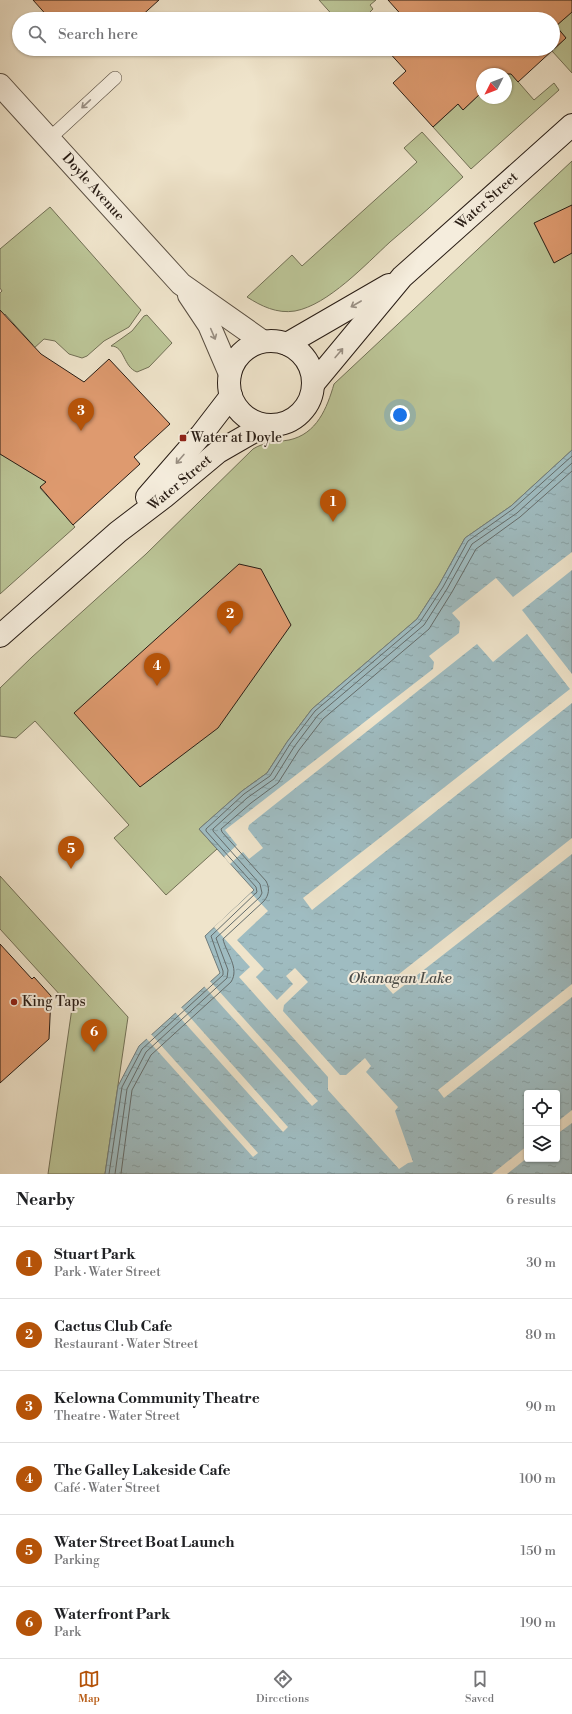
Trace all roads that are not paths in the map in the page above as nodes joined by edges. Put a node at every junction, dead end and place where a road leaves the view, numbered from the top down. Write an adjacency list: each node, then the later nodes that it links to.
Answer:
1 (115, 78): 4 (lane, one-way to 4)
2 (0, 85): 4 (main road, Doyle Avenue)
3 (572, 126): 5 (main road, Water Street)
4 (49, 139): 6 (main road, Doyle Avenue)
5 (402, 277): 8 (main road, Water Street, one-way to 8); 10 (main road, Water Street, one-way to 5)
6 (186, 288): 7 (main road, Doyle Avenue); 9 (main road, Doyle Avenue, one-way to 9)
7 (262, 341): 8 (main road); 9 (main road)
8 (288, 344): 10 (main road)
9 (230, 374): 11 (main road)
10 (314, 383): 12 (main road)
11 (231, 396): 12 (main road); 13 (main road, Water Street, one-way to 13)
12 (265, 425): 13 (main road, Water Street)
13 (118, 532): 14 (main road, Water Street)
14 (0, 636)

